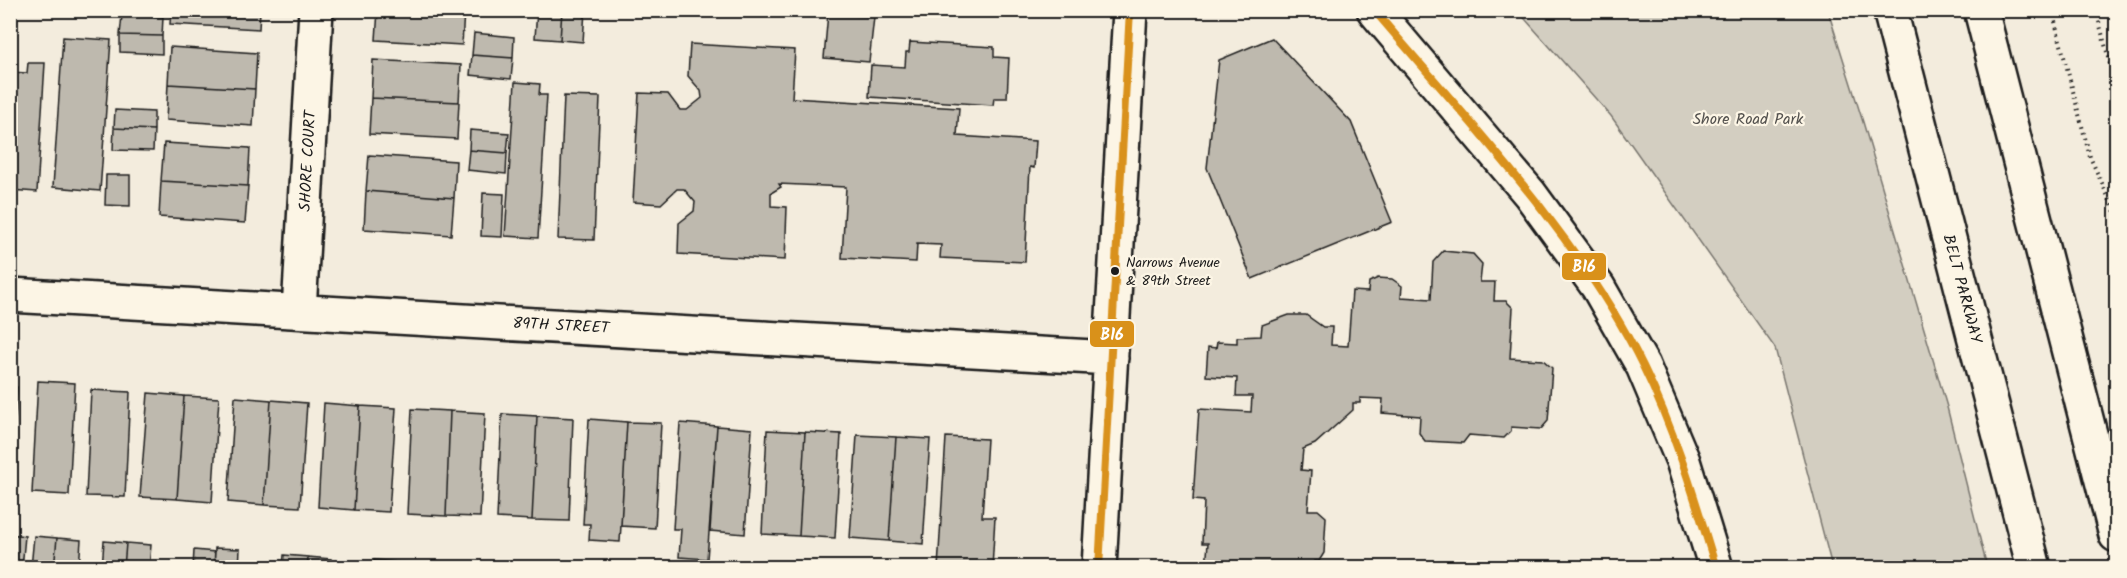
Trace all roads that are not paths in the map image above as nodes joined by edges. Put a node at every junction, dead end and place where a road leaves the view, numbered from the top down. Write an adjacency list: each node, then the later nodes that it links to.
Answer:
1 (316, 10): 7 (main road, SHORE COURT)
2 (1130, 10): 8 (main road)
3 (1374, 10): 11 (main road)
4 (1890, 10): 12 (main road, BELT PARKWAY)
5 (1981, 10): 9 (main road)
6 (10, 295): 7 (main road, 89TH STREET)
7 (299, 311): 8 (main road, 89TH STREET)
8 (1111, 358): 10 (main road)
9 (2116, 535)
10 (1100, 567)
11 (1716, 567)
12 (2034, 567)

